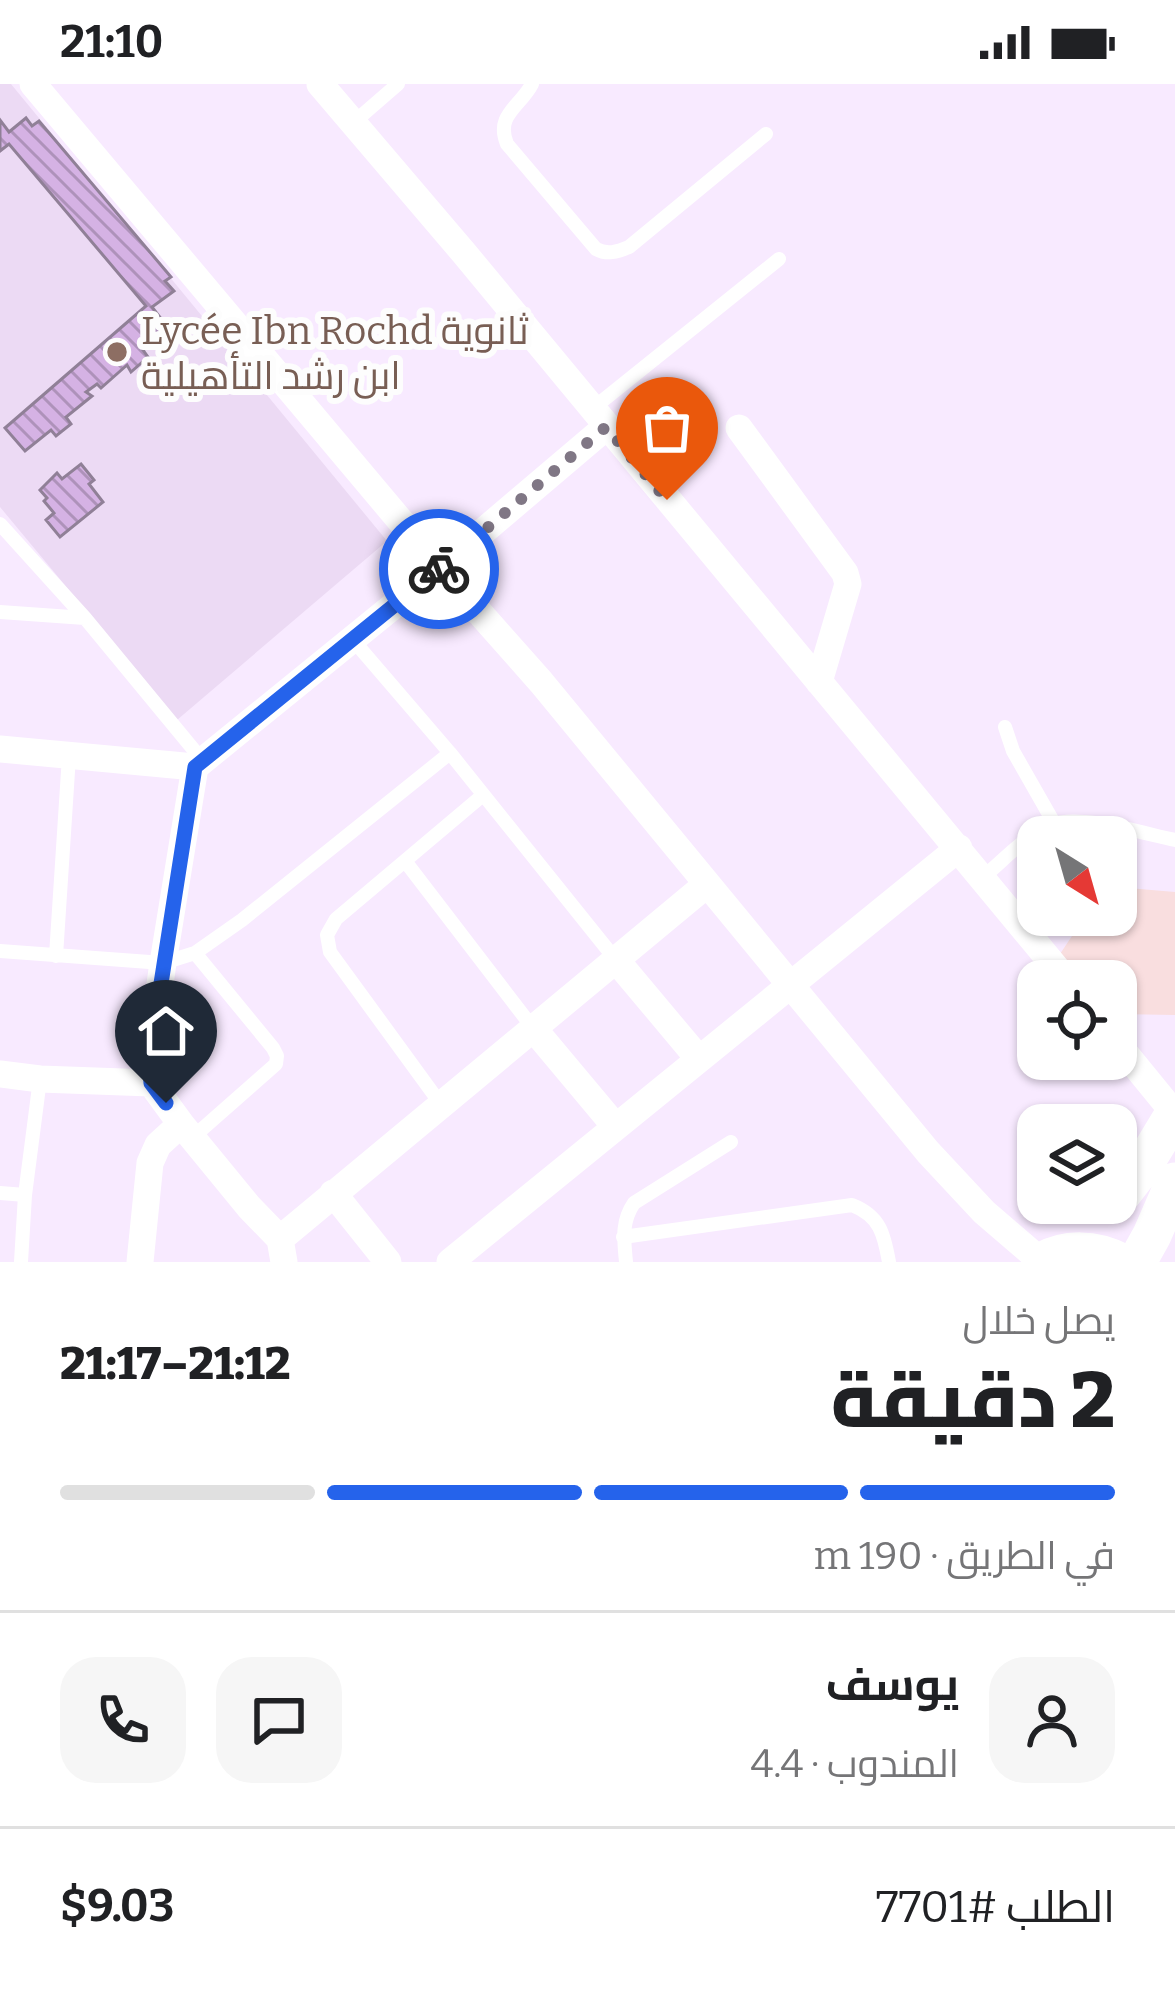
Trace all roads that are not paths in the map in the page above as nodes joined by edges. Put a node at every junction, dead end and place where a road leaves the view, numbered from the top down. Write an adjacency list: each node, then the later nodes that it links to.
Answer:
1 (33, 84): 11 (street)
2 (320, 84): 5 (street)
3 (398, 84): 5 (lane)
4 (532, 84): 6 (lane)
5 (353, 123): 8 (street)
6 (766, 134)
7 (779, 259): 8 (lane)
8 (598, 418): 11 (street); 15 (street)
9 (739, 428): 15 (street)
10 (0, 524): 13 (lane)
11 (440, 568): 14 (street); 29 (street)
12 (0, 612): 13 (lane)
13 (85, 618): 20 (lane)
14 (352, 639): 18 (lane); 20 (street)
15 (819, 682): 25 (street)
16 (1005, 728): 22 (lane)
17 (0, 748): 19 (street)
18 (451, 752): 21 (lane); 31 (lane)
19 (69, 756): 20 (street); 32 (lane)
20 (199, 764): 35 (street)
21 (483, 795): 27 (lane); 34 (lane)
22 (1050, 816)
23 (1137, 833): 24 (lane)
24 (1175, 840)
25 (959, 848): 28 (street); 36 (street)
26 (1017, 852): 28 (lane)
27 (405, 861): 37 (lane); 43 (lane)
28 (982, 878): 33 (street)
29 (706, 885): 34 (street); 36 (street)
30 (0, 951): 32 (lane)
31 (195, 953): 35 (lane); 46 (lane)
32 (56, 956): 35 (lane)
33 (1050, 960)
34 (616, 961): 37 (street); 38 (street)
35 (163, 963): 42 (street)
36 (789, 985): 38 (street); 56 (street)
37 (532, 1028): 43 (street); 45 (street)
38 (699, 1059): 45 (street)
39 (1137, 1067): 44 (street)
40 (0, 1074): 41 (street)
41 (40, 1079): 42 (street); 52 (lane)
42 (151, 1083): 46 (street)
43 (440, 1103): 51 (street)
44 (1175, 1113): 48 (main road)
45 (615, 1126): 60 (street)
46 (186, 1131): 55 (street); 58 (street)
47 (731, 1142): 54 (lane)
48 (1137, 1174)
49 (1175, 1181): 64 (main road)
50 (0, 1193): 52 (lane)
51 (333, 1193): 55 (street); 59 (street)
52 (25, 1195): 57 (lane)
53 (1089, 1224): 56 (main road)
54 (623, 1237): 61 (lane); 62 (lane)
55 (282, 1250)
56 (1049, 1258): 63 (main road)
57 (21, 1262)
58 (140, 1262)
59 (388, 1262)
60 (450, 1262)
61 (626, 1262)
62 (889, 1262)
63 (1120, 1262)
64 (1137, 1262)

